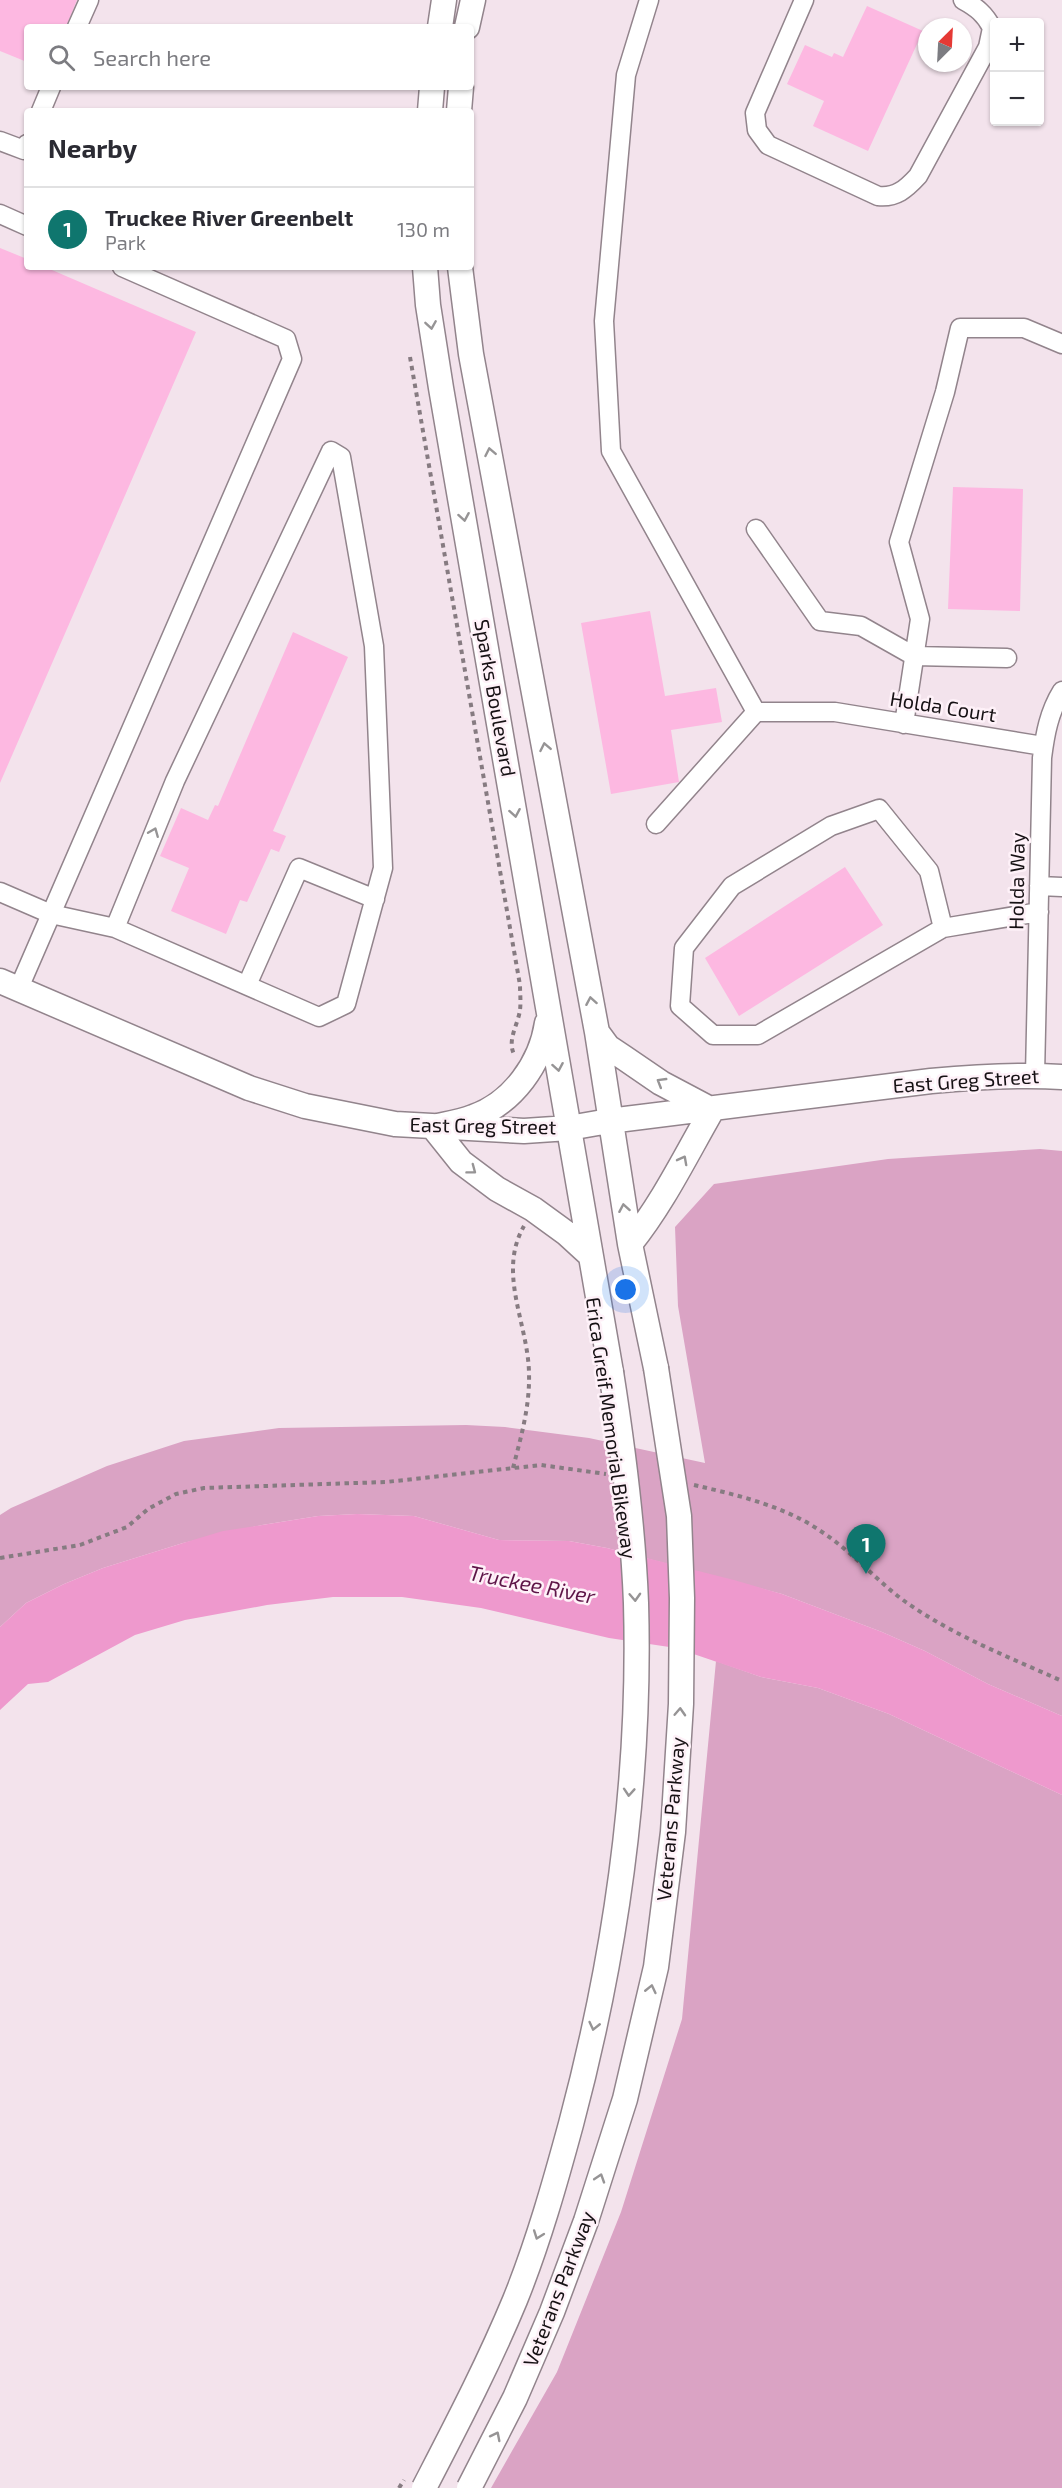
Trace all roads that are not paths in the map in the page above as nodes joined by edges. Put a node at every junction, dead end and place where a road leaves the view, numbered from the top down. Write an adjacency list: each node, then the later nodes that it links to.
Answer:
1 (89, 0): 7 (street)
2 (444, 0): 8 (main road)
3 (472, 0): 9 (main road)
4 (649, 0): 28 (street)
5 (804, 0): 6 (street)
6 (963, 0)
7 (78, 24)
8 (440, 24)
9 (468, 24)
10 (50, 90): 13 (street)
11 (432, 90): 14 (main road)
12 (461, 90): 15 (main road)
13 (42, 108)
14 (430, 108)
15 (459, 108)
16 (0, 141): 17 (street)
17 (24, 150)
18 (0, 214): 19 (street)
19 (24, 225)
20 (129, 270): 37 (street)
21 (425, 270): 42 (main road, Sparks Boulevard, one-way to 42)
22 (460, 270): 43 (main road, Sparks Boulevard, one-way to 22)
23 (1062, 344): 25 (street)
24 (756, 530): 25 (street)
25 (914, 656): 26 (street); 29 (street)
26 (1007, 658)
27 (1059, 702): 30 (street, Holda Way)
28 (756, 712): 29 (street, Holda Court); 31 (street)
29 (904, 724): 30 (street, Holda Court)
30 (1043, 746): 32 (street, Holda Way)
31 (656, 824)
32 (1039, 886): 33 (street); 36 (street, Holda Way)
33 (1062, 887)
34 (0, 892): 37 (street)
35 (375, 899): 38 (street, one-way to 35); 41 (street); 41 (street)
36 (1039, 912): 39 (street); 44 (street, Holda Way)
37 (51, 914): 38 (street); 40 (street)
38 (115, 928): 41 (street)
39 (943, 928): 39 (street)
40 (11, 981): 48 (main road, East Greg Street)
41 (247, 985)
42 (549, 1011): 48 (main road); 49 (main road, Sparks Boulevard, one-way to 49)
43 (597, 1032): 46 (main road, one-way to 43); 47 (main road, Sparks Boulevard)
44 (1035, 1075): 45 (main road, East Greg Street); 46 (main road, East Greg Street)
45 (1062, 1077)
46 (712, 1110): 47 (main road, East Greg Street); 50 (main road, one-way to 46)
47 (609, 1121): 49 (main road, East Greg Street); 50 (main road, Veterans Parkway, one-way to 47)
48 (433, 1127): 49 (main road, East Greg Street); 51 (main road, one-way to 51)
49 (569, 1128): 51 (main road, Veterans Parkway)
50 (630, 1244): 53 (main road, Veterans Parkway, one-way to 50, bridge)
51 (590, 1255): 52 (main road, Veterans Parkway, one-way to 52, bridge)
52 (417, 2480)
53 (469, 2488)

